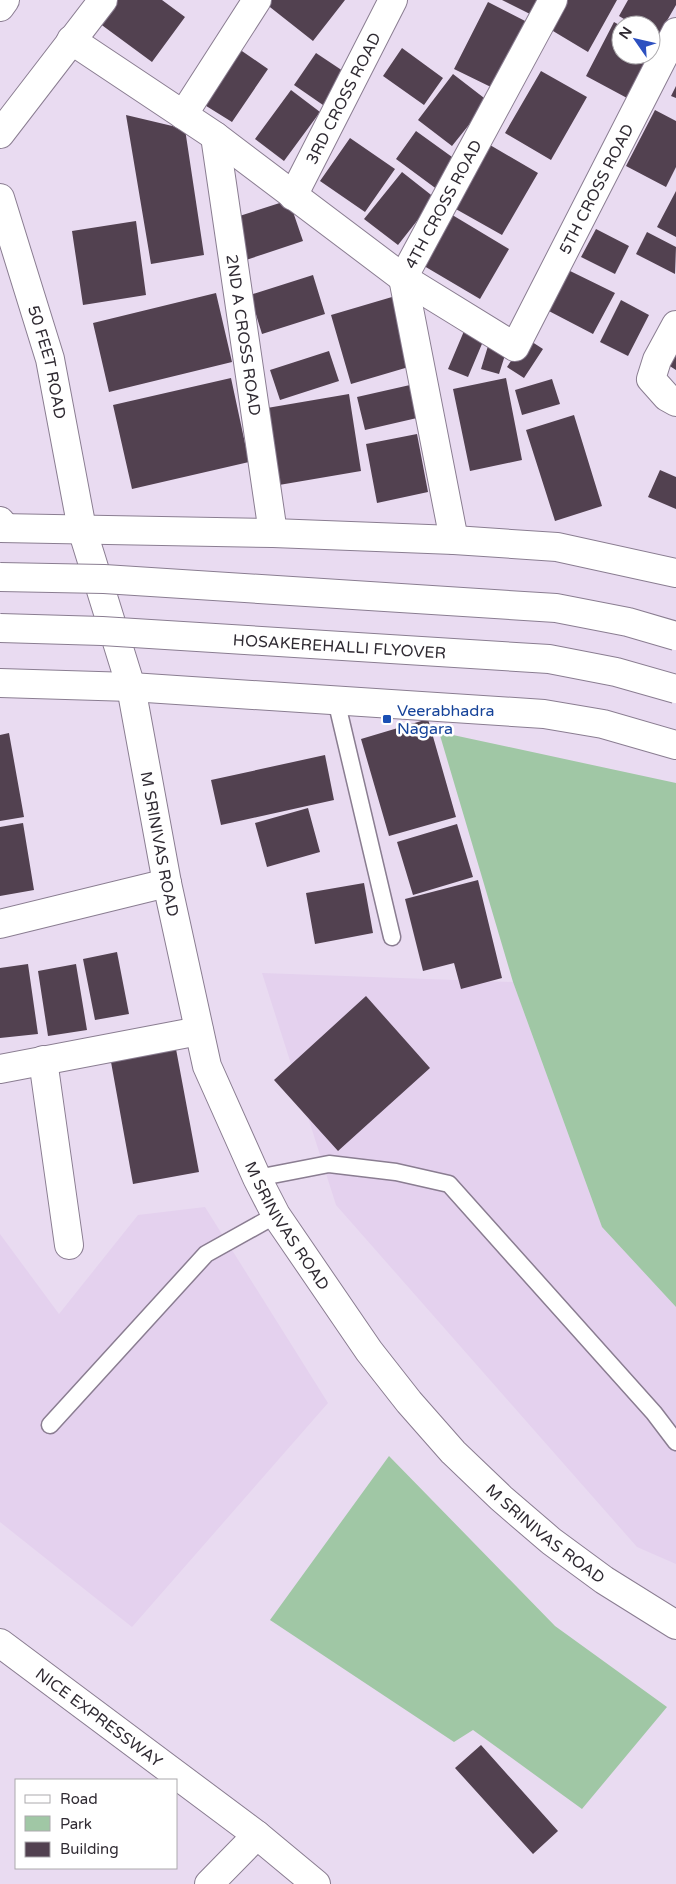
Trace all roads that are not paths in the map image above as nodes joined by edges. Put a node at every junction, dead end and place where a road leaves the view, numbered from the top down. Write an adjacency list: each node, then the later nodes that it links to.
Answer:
1 (5, 0): 6 (main road)
2 (102, 0): 8 (main road)
3 (257, 0): 9 (main road)
4 (393, 0): 12 (main road, 3RD CROSS ROAD)
5 (553, 0): 14 (main road, 4TH CROSS ROAD)
6 (0, 7)
7 (676, 32): 14 (main road, 5TH CROSS ROAD)
8 (71, 40): 9 (main road); 10 (main road)
9 (183, 115): 11 (main road)
10 (0, 134)
11 (215, 136): 12 (main road); 19 (main road, 2ND A CROSS ROAD)
12 (293, 196): 14 (main road)
13 (0, 198): 18 (main road, 50 FEET ROAD)
14 (404, 278): 20 (main road, 4TH CROSS ROAD)
15 (676, 325): 16 (main road)
16 (676, 402)
17 (2, 526): 18 (main road)
18 (82, 529): 19 (main road); 26 (main road, 50 FEET ROAD)
19 (273, 533): 20 (main road)
20 (454, 540): 21 (main road)
21 (676, 574)
22 (0, 577): 24 (main road, bridge)
23 (0, 628): 27 (main road, HOSAKEREHALLI FLYOVER, bridge)
24 (676, 636)
25 (0, 683): 26 (main road)
26 (131, 687): 28 (main road); 30 (main road, M SRINIVAS ROAD)
27 (676, 689)
28 (336, 700): 29 (main road); 32 (lane)
29 (676, 745)
30 (167, 883): 31 (main road); 33 (main road, M SRINIVAS ROAD)
31 (0, 924)
32 (392, 937)
33 (199, 1031): 34 (main road); 36 (main road, M SRINIVAS ROAD)
34 (44, 1060): 35 (main road); 38 (main road)
35 (0, 1069)
36 (257, 1178): 37 (main road, M SRINIVAS ROAD); 40 (lane)
37 (276, 1215): 39 (lane); 41 (main road, M SRINIVAS ROAD)
38 (69, 1245)
39 (50, 1425)
40 (676, 1442)
41 (676, 1625)
42 (0, 1642): 43 (main road, NICE EXPRESSWAY)
43 (257, 1835): 44 (main road); 45 (main road, NICE EXPRESSWAY)
44 (208, 1884)
45 (316, 1884)

